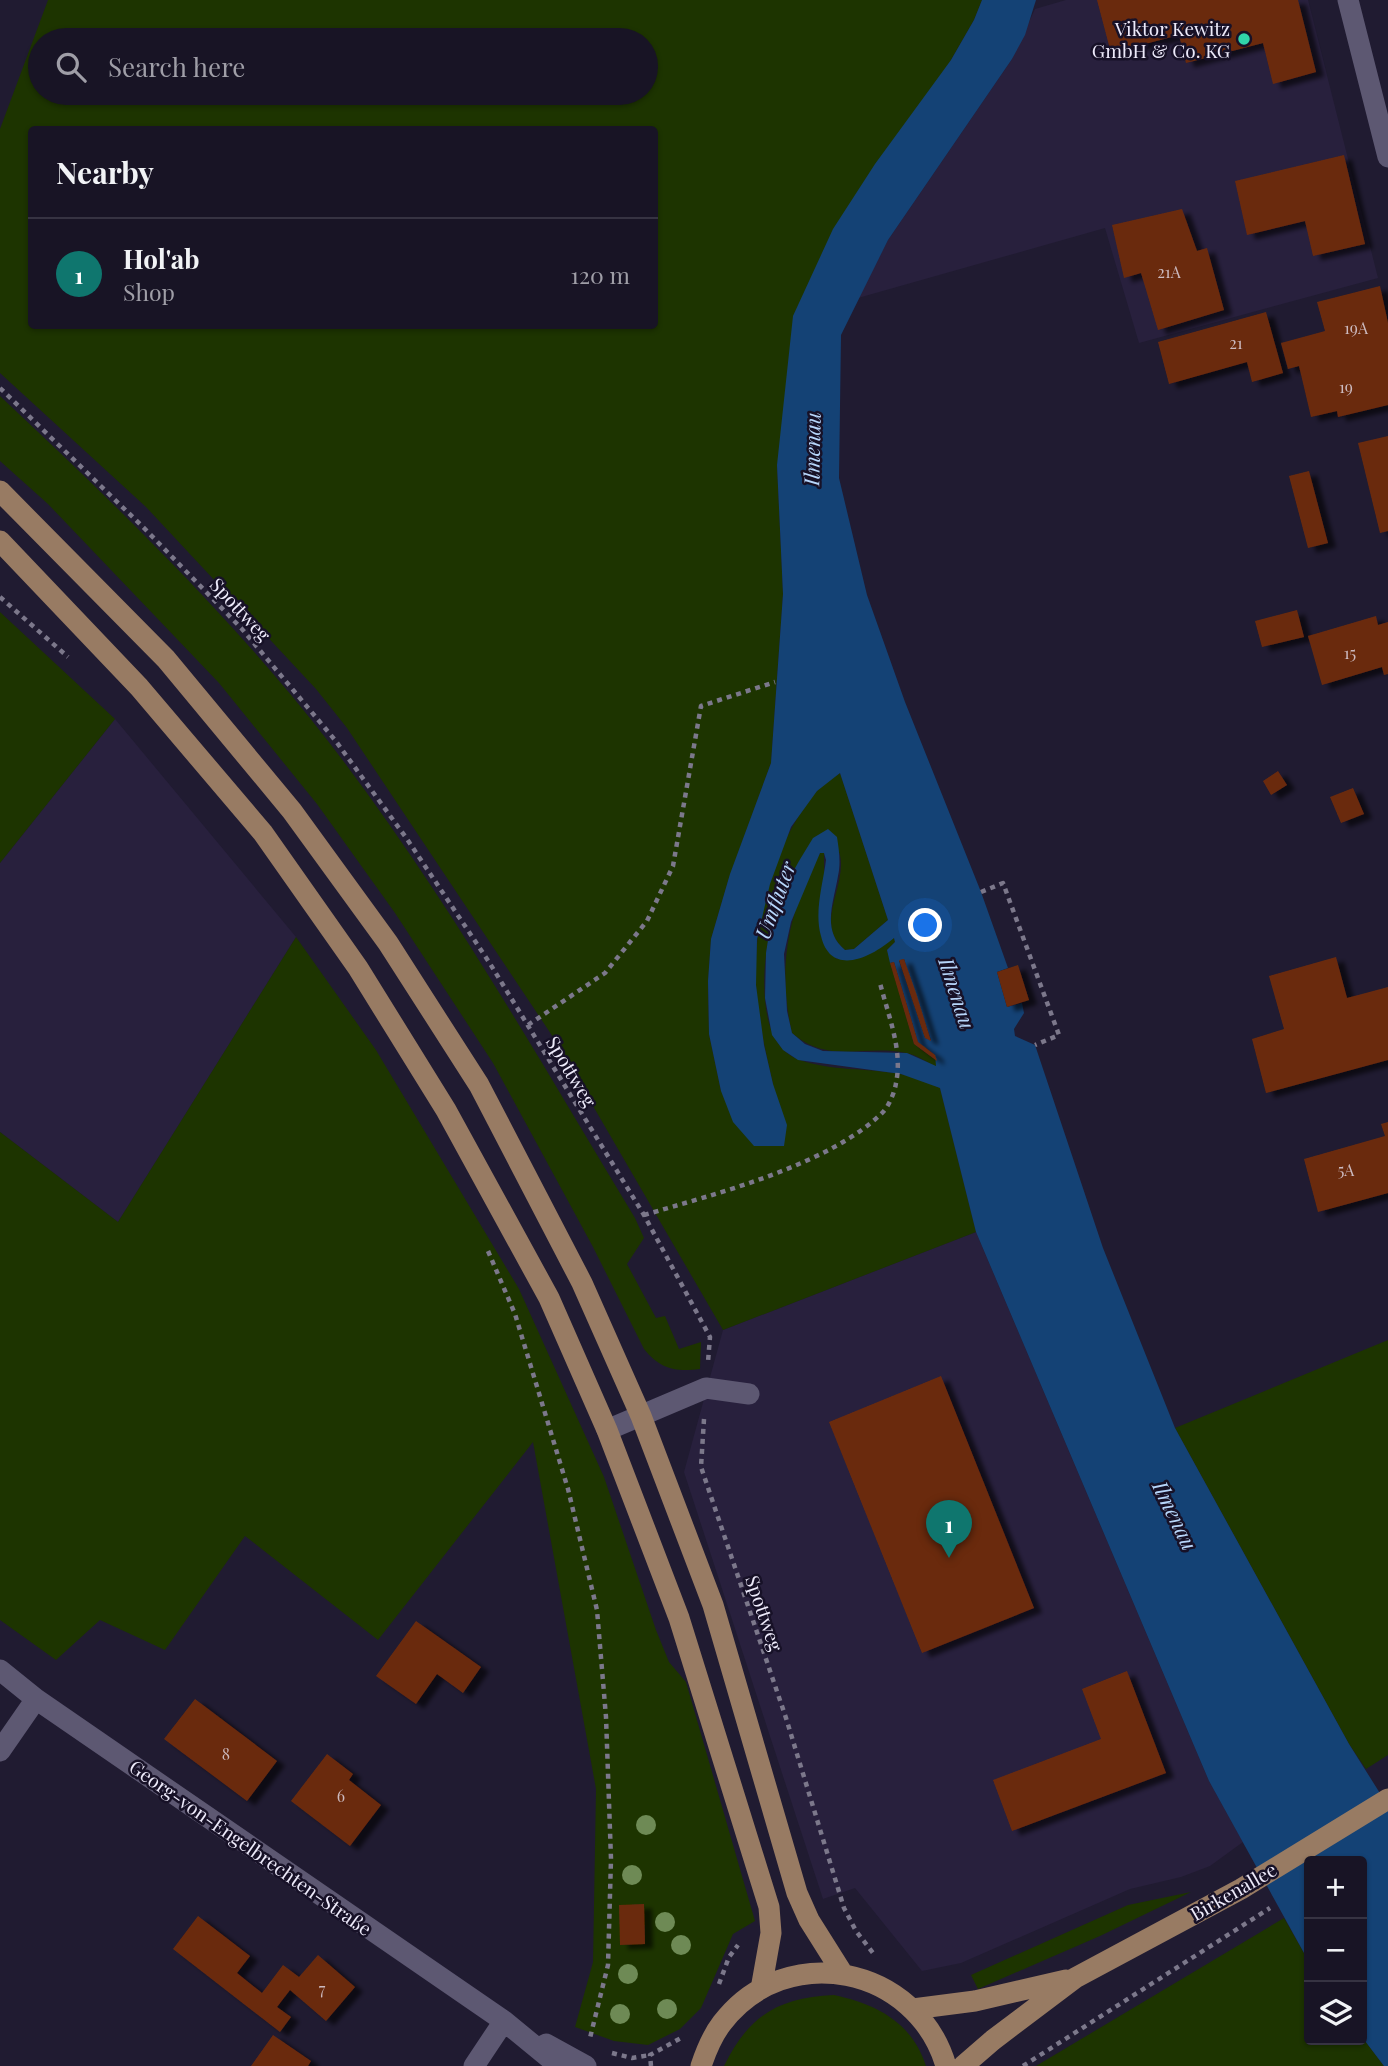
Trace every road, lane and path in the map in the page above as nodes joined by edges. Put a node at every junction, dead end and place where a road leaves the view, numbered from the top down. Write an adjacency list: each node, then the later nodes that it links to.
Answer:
1 (1348, 0): 2 (street)
2 (1378, 74): 3 (street)
3 (1388, 157)
4 (0, 388): 12 (path, Spottweg)
5 (0, 491): 18 (main road)
6 (0, 541): 19 (main road)
7 (0, 597): 8 (path)
8 (68, 658)
9 (775, 682): 12 (path)
10 (981, 892): 13 (path)
11 (880, 983): 14 (path)
12 (528, 1026): 14 (path, Spottweg)
13 (1035, 1045)
14 (644, 1215): 16 (path, Spottweg)
15 (483, 1239): 31 (path)
16 (706, 1388): 17 (street); 18 (street); 24 (path, Spottweg)
17 (749, 1394)
18 (641, 1416): 19 (street); 26 (main road)
19 (607, 1430): 28 (main road)
20 (0, 1670): 21 (street, Georg-von-Engelbrechten-Straße)
21 (36, 1699): 22 (street); 30 (street, Georg-von-Engelbrechten-Straße)
22 (0, 1751)
23 (1388, 1799): 27 (main road, Birkenallee)
24 (844, 1908)
25 (1247, 1922): 40 (path)
26 (843, 1974): 28 (main road); 29 (main road)
27 (1075, 1978): 29 (main road, Birkenallee); 39 (main road, Birkenallee)
28 (761, 1989): 37 (main road)
29 (913, 2009): 38 (main road)
30 (504, 2021): 34 (street); 35 (street, Georg-von-Engelbrechten-Straße); 36 (street, Georg-von-Engelbrechten-Straße)
31 (597, 2046)
32 (605, 2050): 33 (path)
33 (650, 2055)
34 (474, 2066)
35 (559, 2066)
36 (586, 2066)
37 (701, 2066)
38 (946, 2066)
39 (963, 2066)
40 (1023, 2066)

